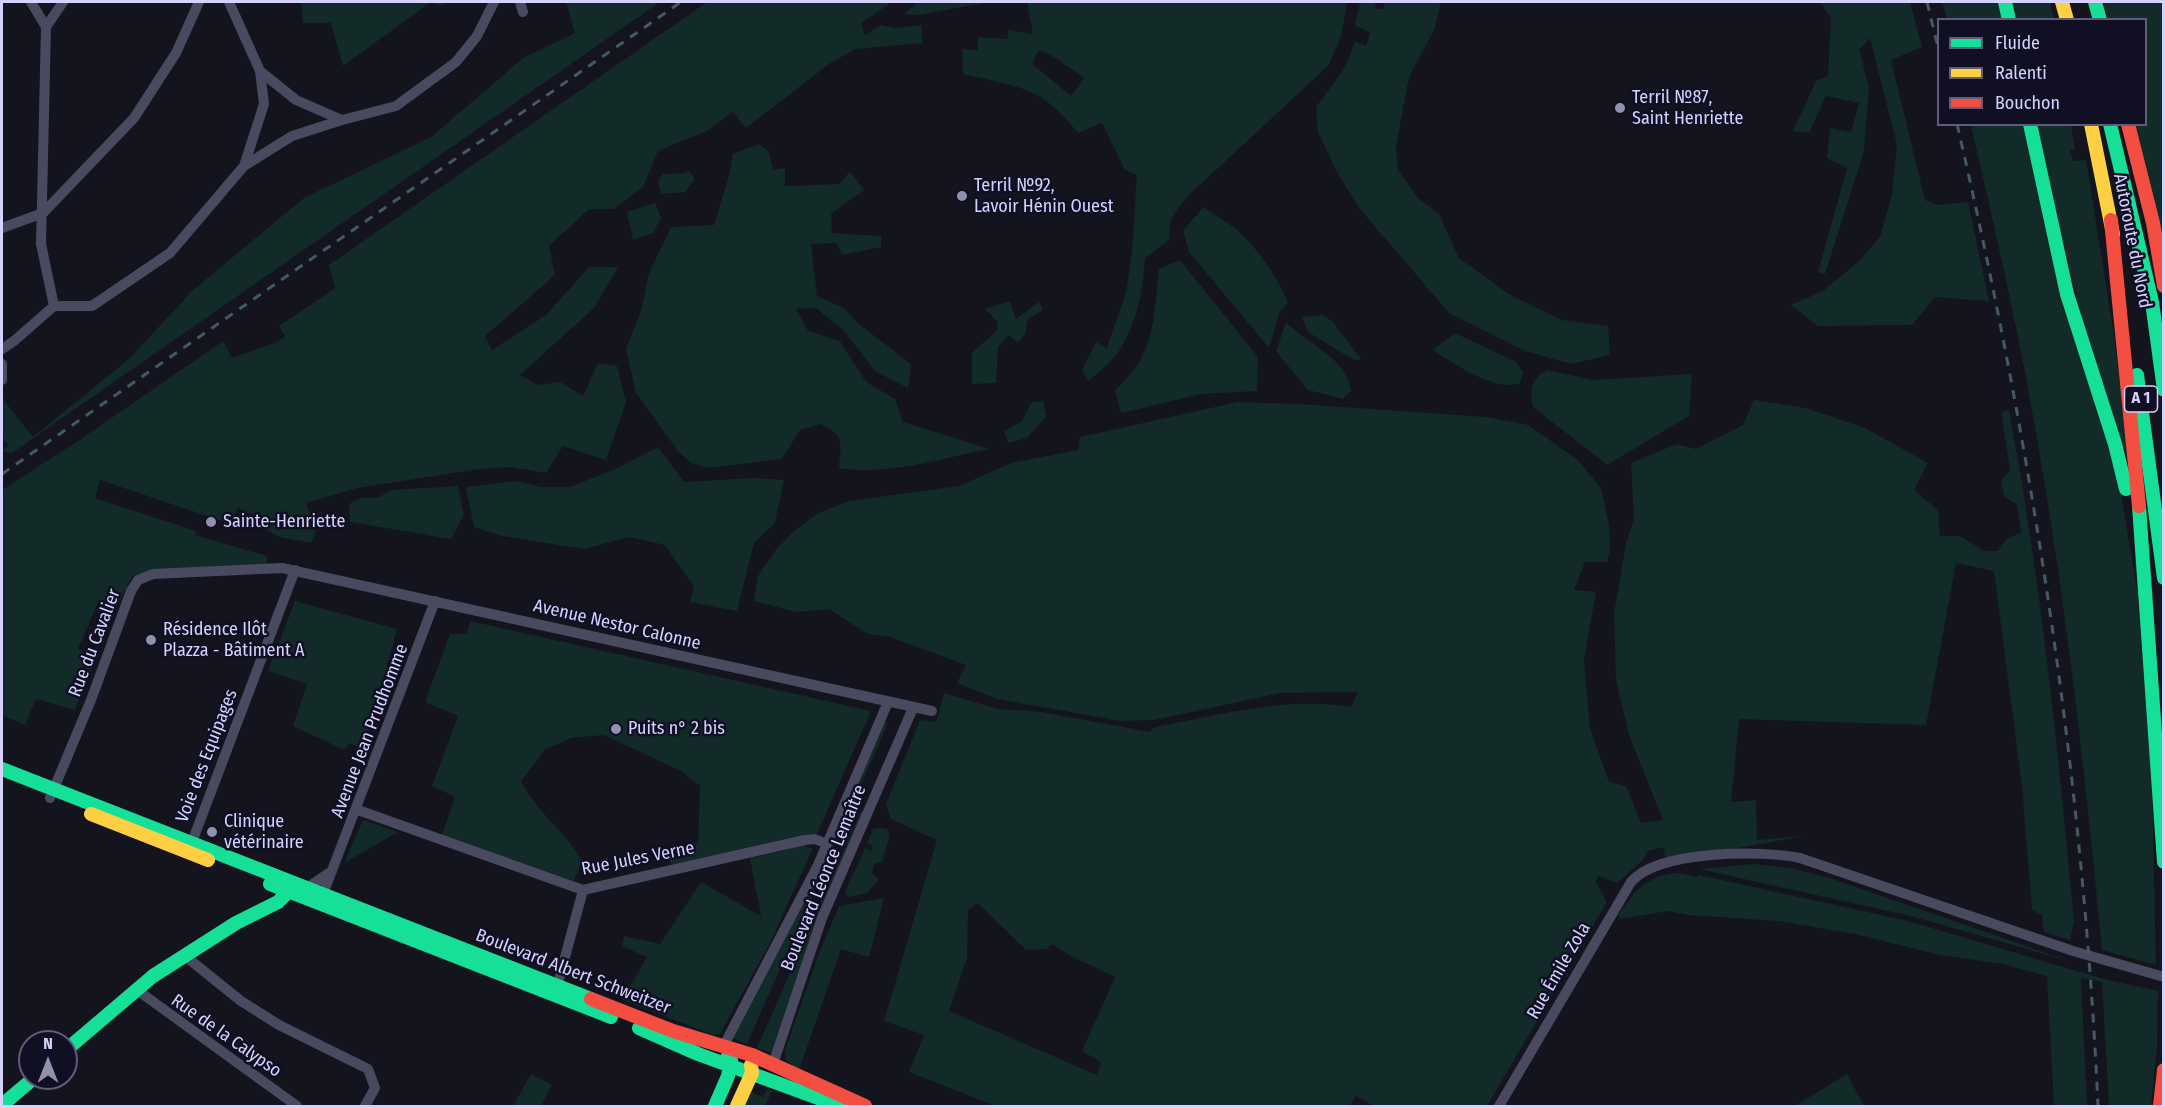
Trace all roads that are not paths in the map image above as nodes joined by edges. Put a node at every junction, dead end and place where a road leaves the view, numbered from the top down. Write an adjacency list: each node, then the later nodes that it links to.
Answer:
1 (30, 2): 14 (street)
2 (63, 2): 14 (street)
3 (199, 2): 22 (street)
4 (230, 2): 15 (street)
5 (494, 2): 16 (street)
6 (2006, 2): 10 (main road)
7 (2062, 2): 11 (main road)
8 (2082, 2): 12 (main road)
9 (2095, 2): 13 (main road)
10 (2009, 18)
11 (2066, 18)
12 (2086, 18)
13 (2099, 18)
14 (46, 27): 22 (street)
15 (260, 71): 16 (street); 21 (street)
16 (342, 120): 21 (street)
17 (2030, 126): 33 (main road)
18 (2091, 126): 23 (main road, Autoroute du Nord / A 1)
19 (2110, 126): 30 (main road, Autoroute du Nord / A 1)
20 (2129, 126): 25 (main road)
21 (244, 166): 26 (street)
22 (43, 213): 24 (street); 26 (street)
23 (2111, 220): 32 (main road, Autoroute du Nord / A 1); 33 (main road)
24 (2, 228)
25 (2163, 286)
26 (54, 306): 27 (street)
27 (2, 349)
28 (2, 363): 29 (street)
29 (2, 380)
30 (2163, 390)
31 (296, 570): 34 (street, Avenue Nestor Calonne); 40 (street, Rue du Cavalier); 43 (street, Voie des Equipages)
32 (2163, 578)
33 (2144, 589): 44 (main road)
34 (435, 601): 35 (street, Avenue Nestor Calonne); 41 (street, Avenue Jean Prudhomme)
35 (888, 702): 36 (street, Avenue Nestor Calonne); 42 (street, Boulevard Léonce Lemaître)
36 (913, 708): 37 (street, Avenue Nestor Calonne); 58 (street, Boulevard Léonce Lemaître)
37 (932, 711)
38 (2, 769): 40 (main road, Boulevard Albert Schweitzer)
39 (2, 779): 40 (main road, Boulevard Albert Schweitzer)
40 (52, 794): 43 (main road, Boulevard Albert Schweitzer)
41 (357, 810): 45 (street, Avenue Jean Prudhomme); 49 (street, Rue Jules Verne)
42 (827, 844): 49 (street, Rue Jules Verne); 57 (street, Boulevard Léonce Lemaître)
43 (189, 848): 46 (main road, Boulevard Albert Schweitzer)
44 (2163, 862)
45 (332, 871): 47 (street); 50 (street, Avenue Jean Prudhomme)
46 (267, 878): 47 (main road, Boulevard Albert Schweitzer); 48 (main road, Boulevard Albert Schweitzer); 51 (main road)
47 (307, 888): 48 (main road); 50 (main road, Boulevard Albert Schweitzer)
48 (288, 889): 50 (main road); 51 (main road); 55 (main road, Boulevard Albert Schweitzer)
49 (583, 890): 55 (street)
50 (323, 894): 55 (main road, Boulevard Albert Schweitzer)
51 (255, 912): 52 (main road)
52 (184, 956): 54 (main road); 63 (street)
53 (2163, 977): 68 (street, Rue Émile Zola)
54 (137, 990): 56 (main road); 62 (street, Rue de la Calypso)
55 (556, 991): 57 (main road, Boulevard Albert Schweitzer); 57 (main road, Boulevard Albert Schweitzer)
56 (78, 1040)
57 (727, 1055): 58 (main road, Boulevard Albert Schweitzer); 58 (main road, Boulevard Albert Schweitzer); 64 (main road)
58 (758, 1065): 65 (main road); 66 (main road, Boulevard Albert Schweitzer); 67 (main road, Boulevard Albert Schweitzer)
59 (2163, 1070): 69 (main road)
60 (20, 1090): 61 (main road)
61 (2, 1106)
62 (297, 1107)
63 (365, 1107)
64 (715, 1107)
65 (737, 1107)
66 (840, 1107)
67 (865, 1107)
68 (1499, 1107)
69 (2160, 1107)

